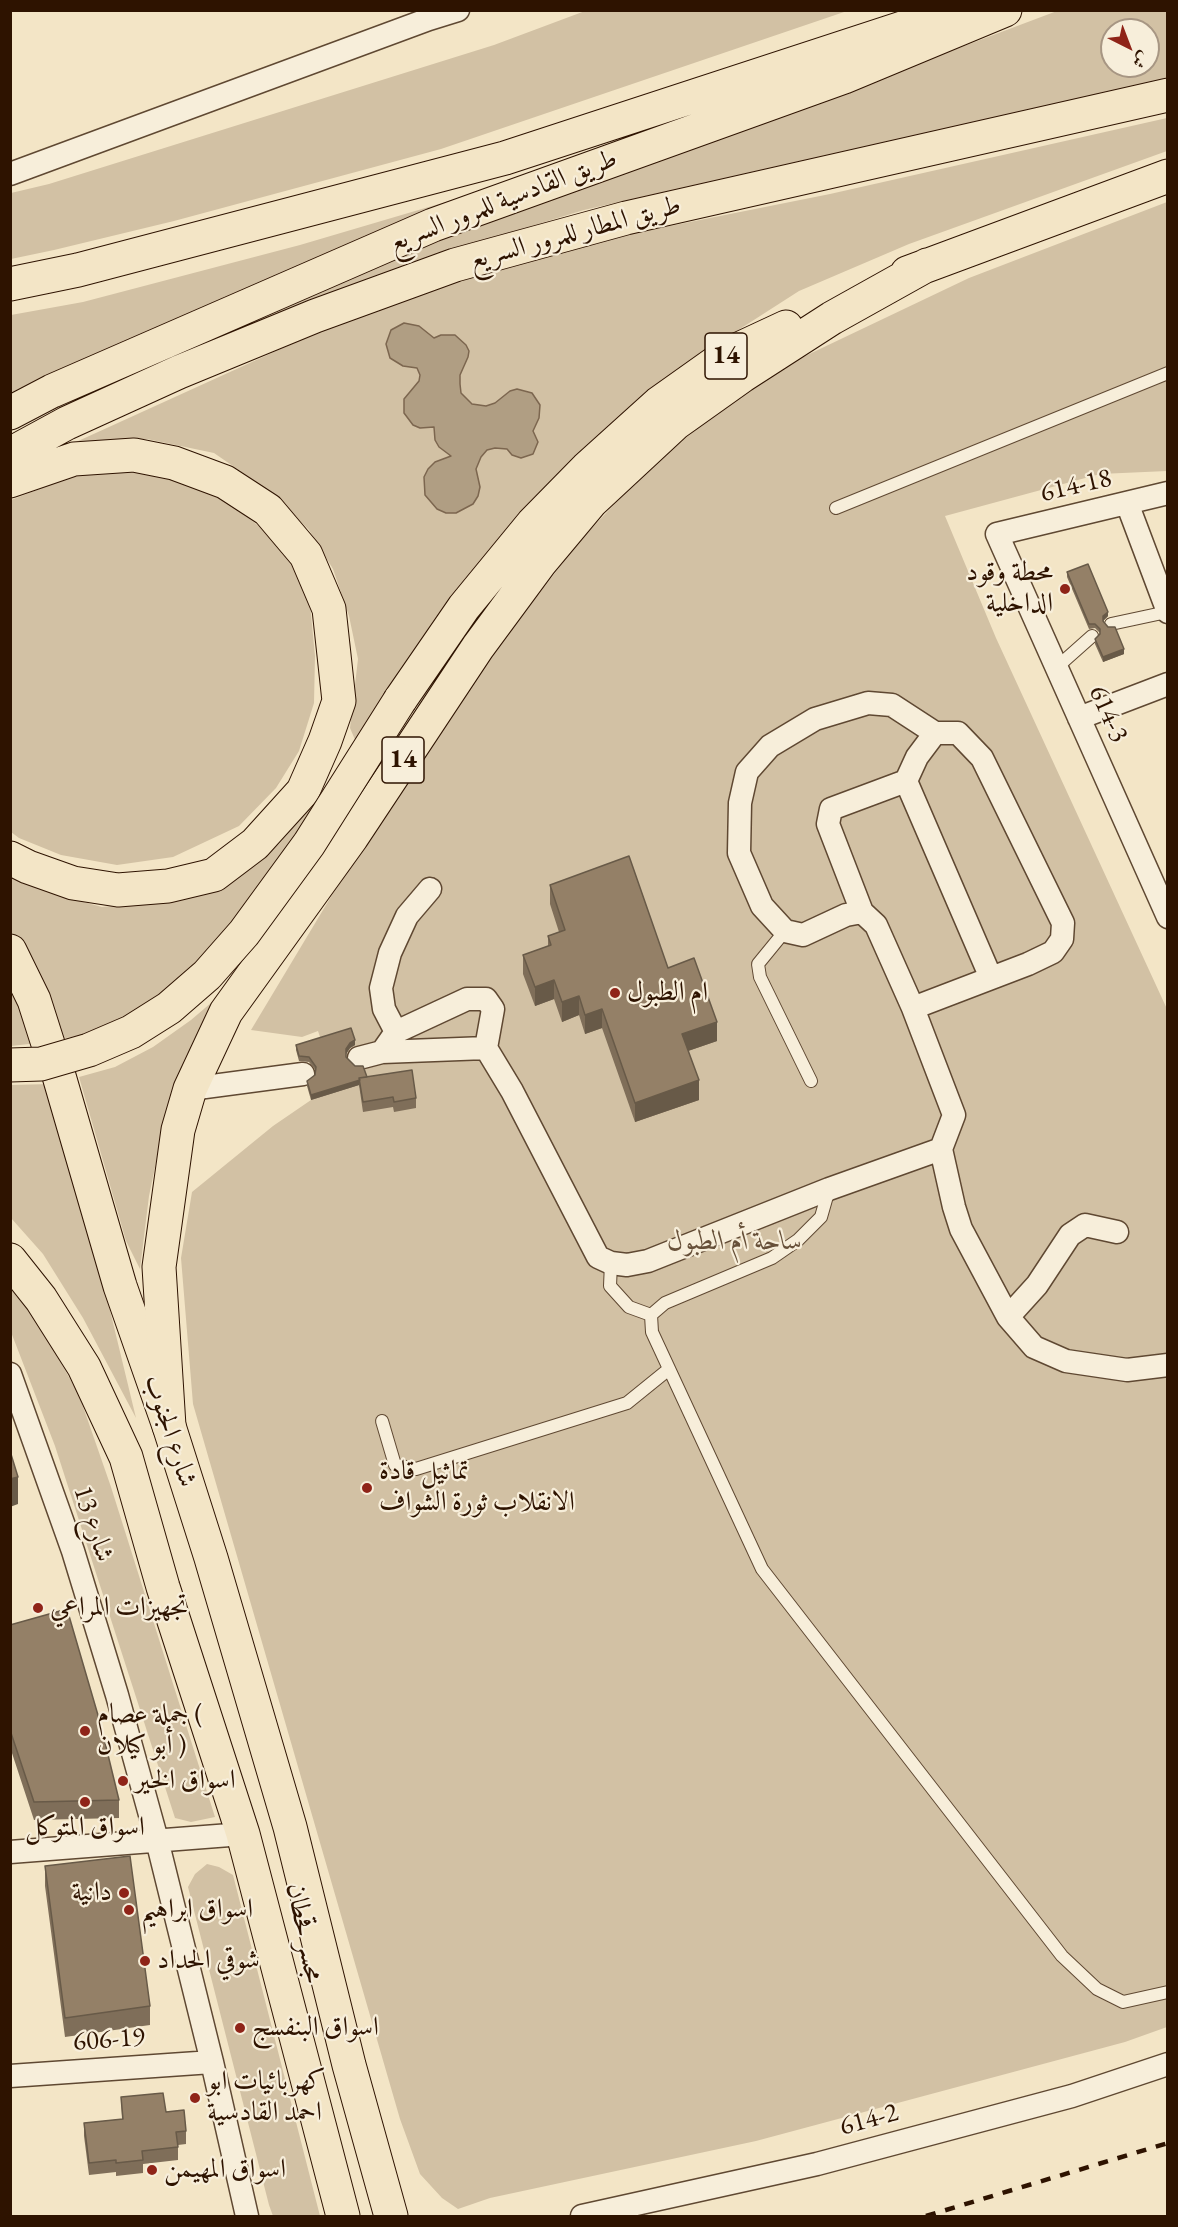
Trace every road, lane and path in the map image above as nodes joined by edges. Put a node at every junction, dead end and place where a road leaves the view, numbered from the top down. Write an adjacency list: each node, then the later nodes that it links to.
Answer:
1 (458, 10): 4 (street)
2 (955, 10): 9 (main road)
3 (1005, 10): 11 (main road, طريق القادسية للمرور السريع)
4 (428, 15): 6 (street)
5 (1167, 95): 12 (main road, طريق المطار للمرور السريع)
6 (10, 174)
7 (1167, 176): 8 (main road, 14)
8 (927, 265): 38 (main road, 14, bridge); 41 (main road, 14)
9 (10, 284)
10 (1167, 373): 16 (lane)
11 (10, 413)
12 (10, 454)
13 (10, 481): 26 (main road)
14 (1167, 493): 15 (street, 614-18)
15 (1127, 503): 17 (street, 614-18); 18 (street)
16 (836, 508)
17 (997, 534): 21 (street, 614-3)
18 (1167, 612): 19 (lane)
19 (1111, 624)
20 (1092, 636): 21 (lane)
21 (1056, 668): 23 (street, 614-3)
22 (1167, 684): 23 (street)
23 (1079, 718): 29 (street, 614-3)
24 (935, 733): 25 (street); 30 (street); 32 (street)
25 (906, 781): 28 (street); 32 (street)
26 (10, 858)
27 (430, 889): 34 (street)
28 (862, 912): 30 (street); 33 (street)
29 (1167, 917)
30 (784, 931): 40 (lane)
31 (10, 951): 53 (main road, شارع الجنوب)
32 (991, 978): 33 (street)
33 (913, 1008): 42 (street)
34 (396, 1032): 35 (street); 36 (street)
35 (486, 1048): 36 (street); 46 (street)
36 (382, 1052): 37 (street)
37 (359, 1058)
38 (10, 1065)
39 (303, 1074): 41 (street)
40 (811, 1081)
41 (190, 1089): 53 (main road, 14)
42 (941, 1149): 43 (street); 48 (street)
43 (829, 1189): 46 (street); 47 (lane)
44 (1117, 1232): 48 (street)
45 (10, 1260): 55 (main road, شارع الجنوب)
46 (612, 1263): 47 (lane)
47 (651, 1315): 50 (lane)
48 (1008, 1317): 49 (street)
49 (1167, 1365)
50 (669, 1369): 52 (lane); 59 (lane)
51 (10, 1374): 56 (street, شارع 13)
52 (382, 1421)
53 (169, 1426): 54 (main road, شارع الجنوب)
54 (277, 1787): 58 (main road, مجسر قحطان); 67 (main road)
55 (238, 1820): 56 (street); 58 (main road, مجسر قحطان); 64 (main road)
56 (157, 1840): 57 (street); 60 (street, شارع 13)
57 (10, 1851)
58 (304, 1974): 65 (main road, مجسر قحطان); 66 (main road, مجسر قحطان)
59 (1167, 1992)
60 (212, 2061): 62 (street, 606-19); 63 (street, شارع 13)
61 (1167, 2064): 68 (street, 614-2)
62 (10, 2076)
63 (247, 2217)
64 (343, 2217)
65 (359, 2217)
66 (375, 2217)
67 (391, 2217)
68 (582, 2217)

